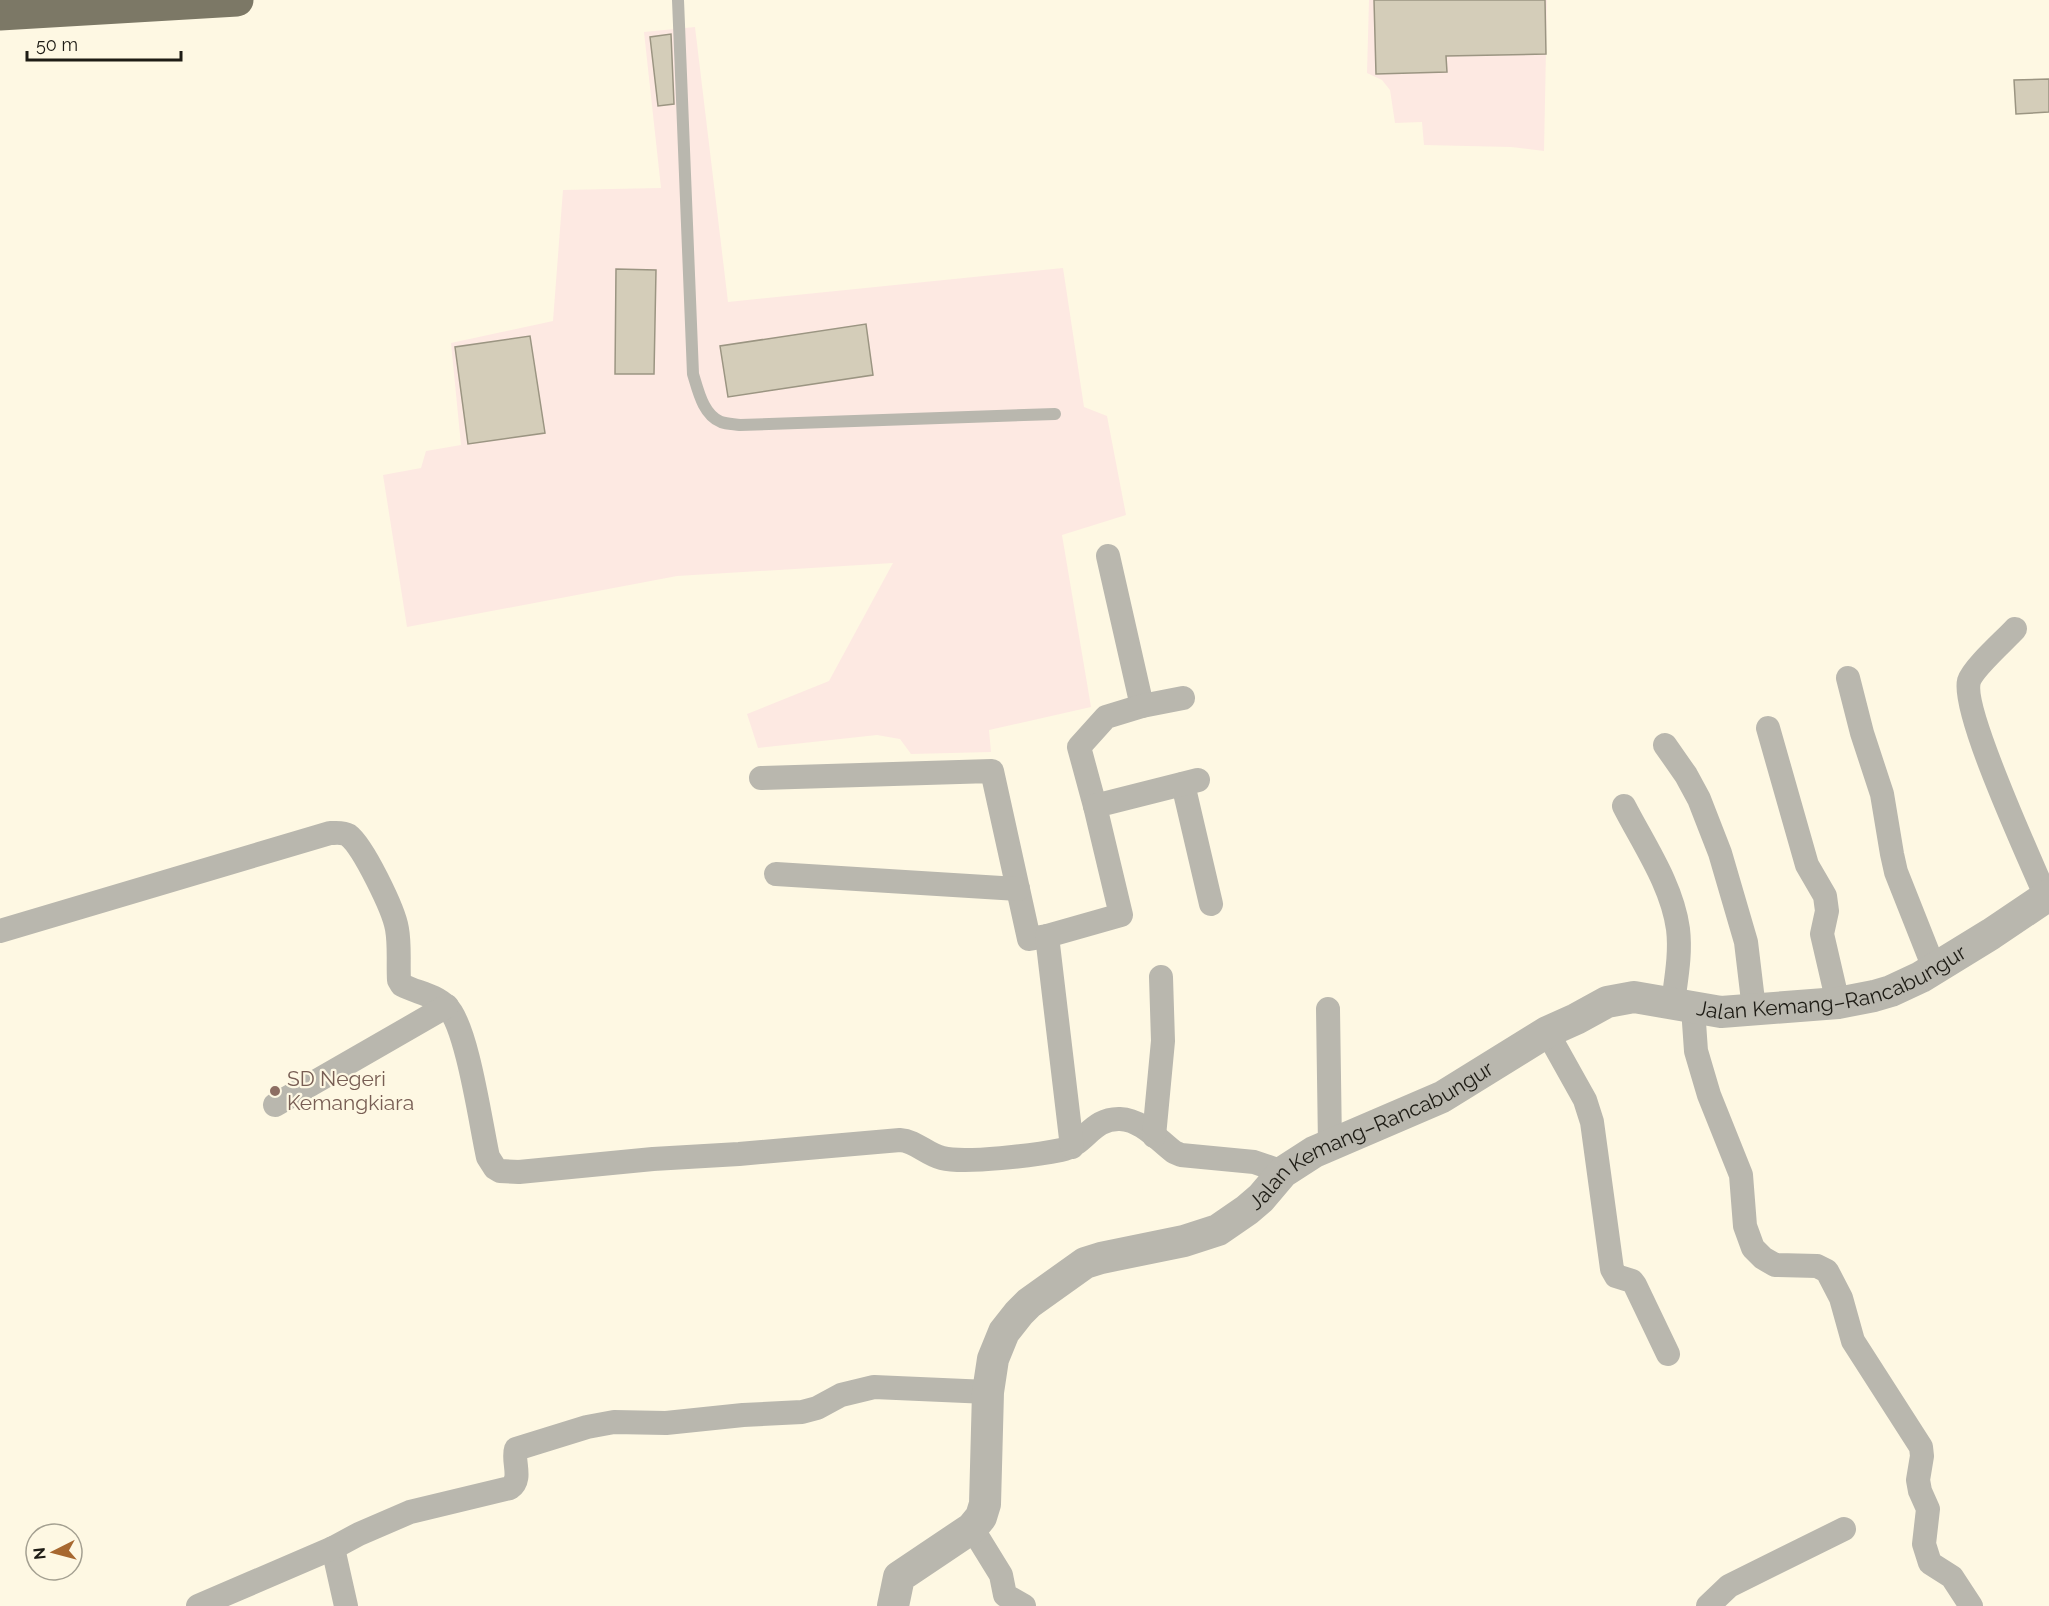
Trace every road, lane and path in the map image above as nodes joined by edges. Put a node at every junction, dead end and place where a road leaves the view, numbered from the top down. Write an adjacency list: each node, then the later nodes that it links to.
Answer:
1 (237, 0): 3 (highway)
2 (678, 0): 4 (lane)
3 (0, 14)
4 (1055, 414)
5 (1108, 556): 9 (street)
6 (2015, 629): 17 (street)
7 (1848, 678): 21 (street)
8 (1183, 698): 9 (street)
9 (1142, 706): 13 (street)
10 (1768, 728): 23 (street)
11 (1665, 745): 26 (street)
12 (761, 778): 16 (street)
13 (1095, 806): 18 (street); 20 (street)
14 (1624, 806): 24 (street)
15 (776, 874): 16 (street)
16 (1018, 889): 20 (street)
17 (2048, 896): 21 (street, Jalan Kemang–Rancabungur)
18 (1211, 904)
19 (0, 931): 25 (street)
20 (1047, 936): 32 (street)
21 (1934, 968): 23 (street, Jalan Kemang–Rancabungur)
22 (1161, 977): 30 (street)
23 (1838, 1003): 26 (street, Jalan Kemang–Rancabungur)
24 (1683, 1005): 26 (street, Jalan Kemang–Rancabungur); 28 (street, Jalan Kemang–Rancabungur); 44 (street)
25 (447, 1006): 29 (street); 32 (street)
26 (1754, 1009)
27 (1328, 1010): 31 (street)
28 (1547, 1032): 31 (street, Jalan Kemang–Rancabungur); 34 (street)
29 (275, 1106)
30 (1154, 1136): 32 (street); 33 (street)
31 (1330, 1145): 33 (street, Jalan Kemang–Rancabungur)
32 (1072, 1147)
33 (1283, 1172): 35 (street, Jalan Kemang–Rancabungur)
34 (1668, 1354)
35 (988, 1392): 36 (street, Jalan Kemang–Rancabungur); 38 (street)
36 (972, 1528): 41 (street, Jalan Kemang–Rancabungur); 42 (street)
37 (1844, 1528): 43 (street)
38 (333, 1548): 39 (street); 40 (street)
39 (198, 1606)
40 (346, 1606)
41 (892, 1606)
42 (1024, 1606)
43 (1708, 1606)
44 (1971, 1606)

